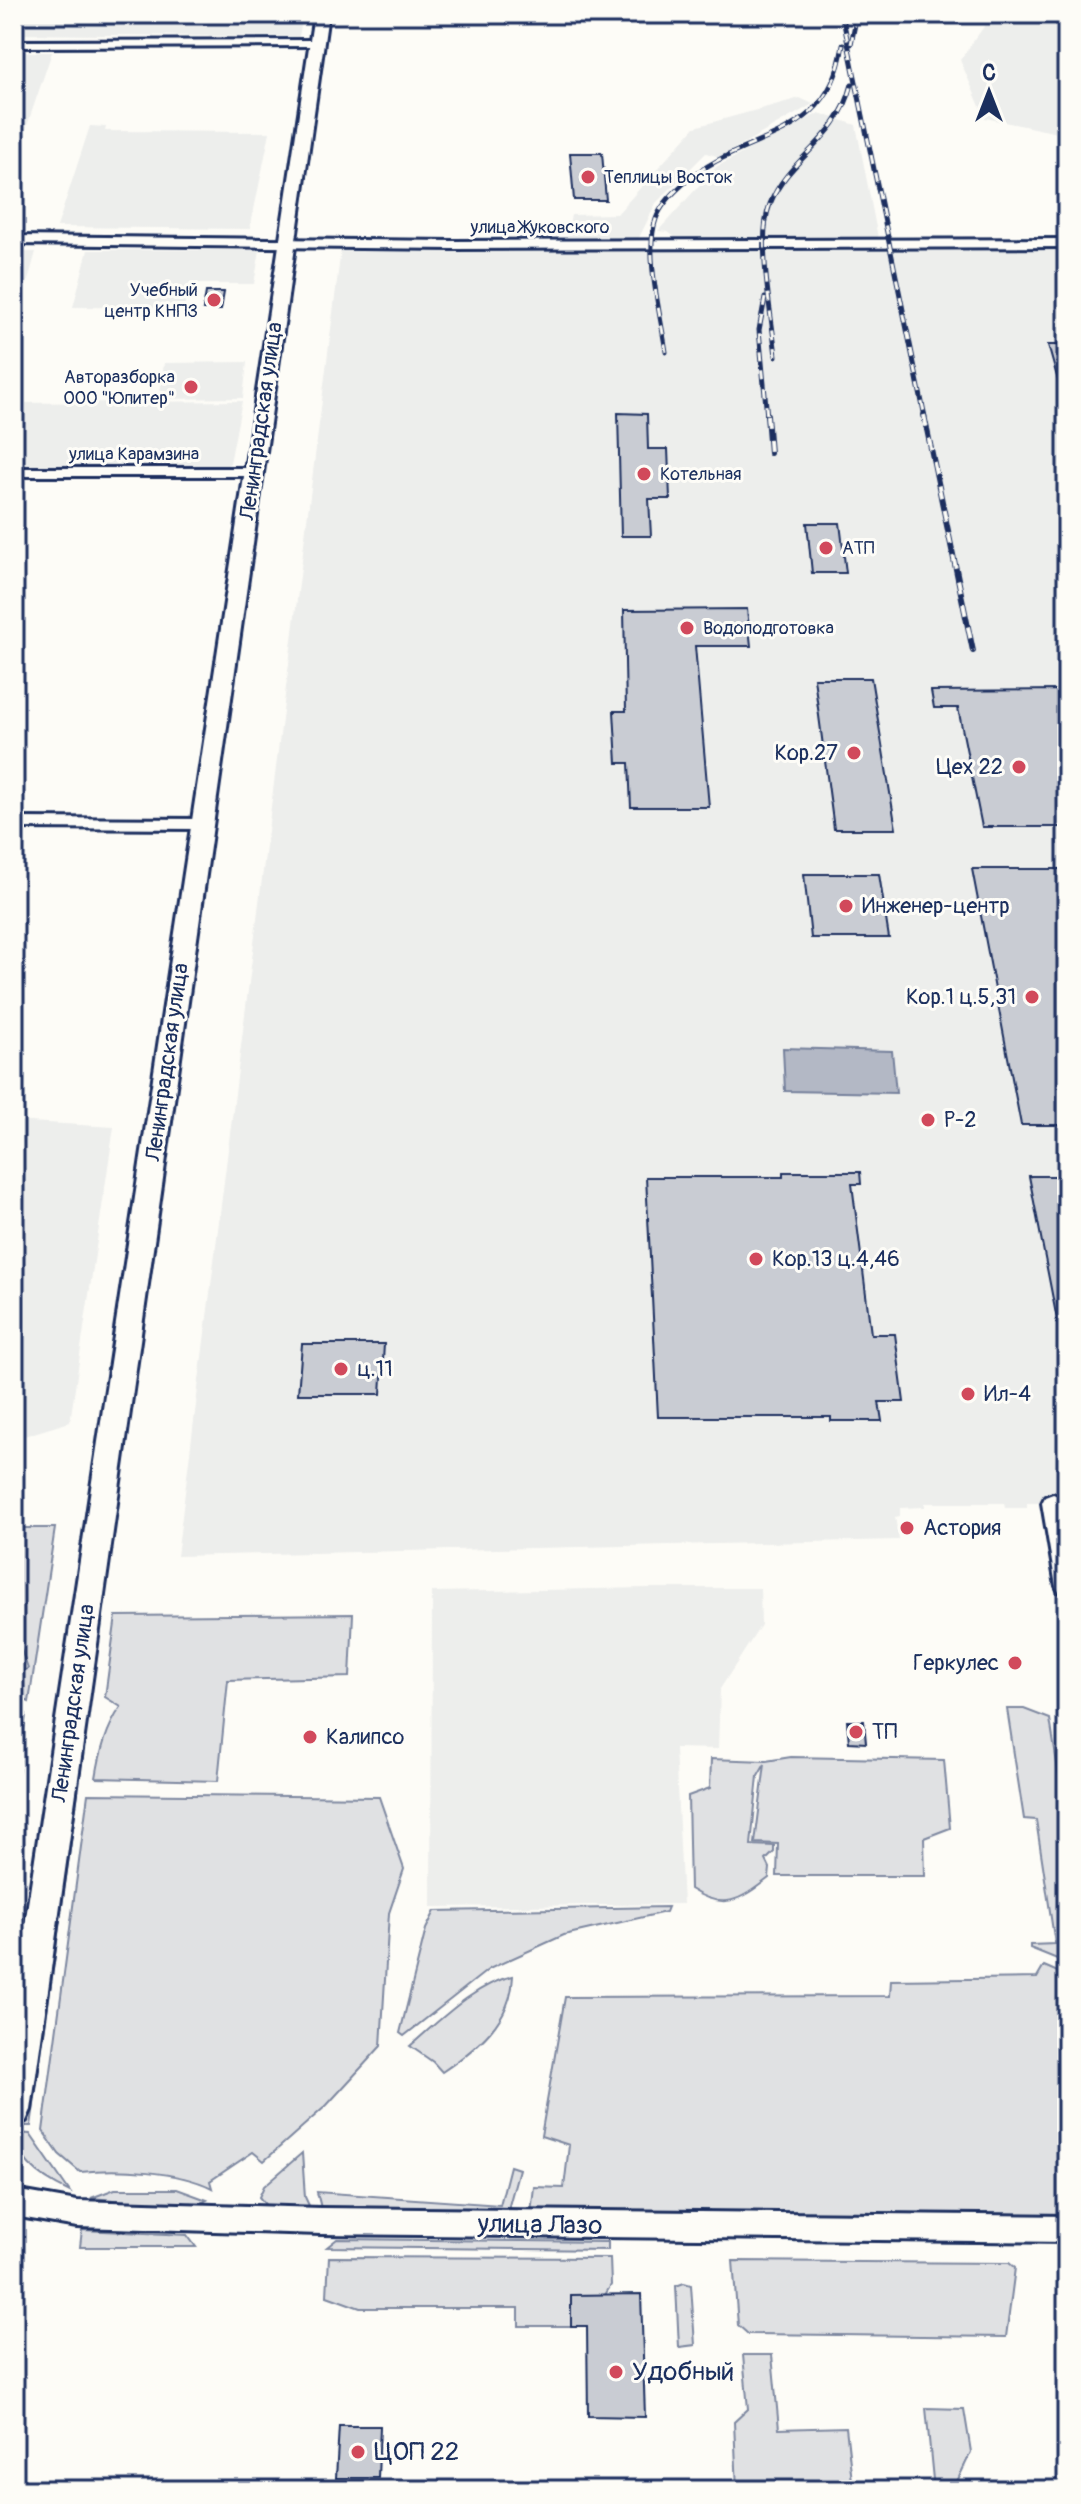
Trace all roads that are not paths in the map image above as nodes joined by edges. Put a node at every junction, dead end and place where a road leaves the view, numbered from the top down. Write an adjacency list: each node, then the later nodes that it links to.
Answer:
1 (321, 14): 2 (main road, Ленинградская улица)
2 (316, 43): 3 (street); 5 (main road, Ленинградская улица)
3 (14, 44)
4 (14, 240): 5 (street, улица Жуковского)
5 (287, 242): 6 (street, улица Жуковского); 8 (main road, Ленинградская улица)
6 (1067, 243)
7 (14, 472): 8 (street, улица Карамзина)
8 (253, 472): 10 (main road, Ленинградская улица)
9 (14, 823): 10 (street)
10 (202, 824): 13 (main road, Ленинградская улица)
11 (1053, 1503): 12 (street)
12 (1067, 1586)
13 (14, 2110)
14 (14, 2203): 15 (street, улица Лазо)
15 (1067, 2229)

